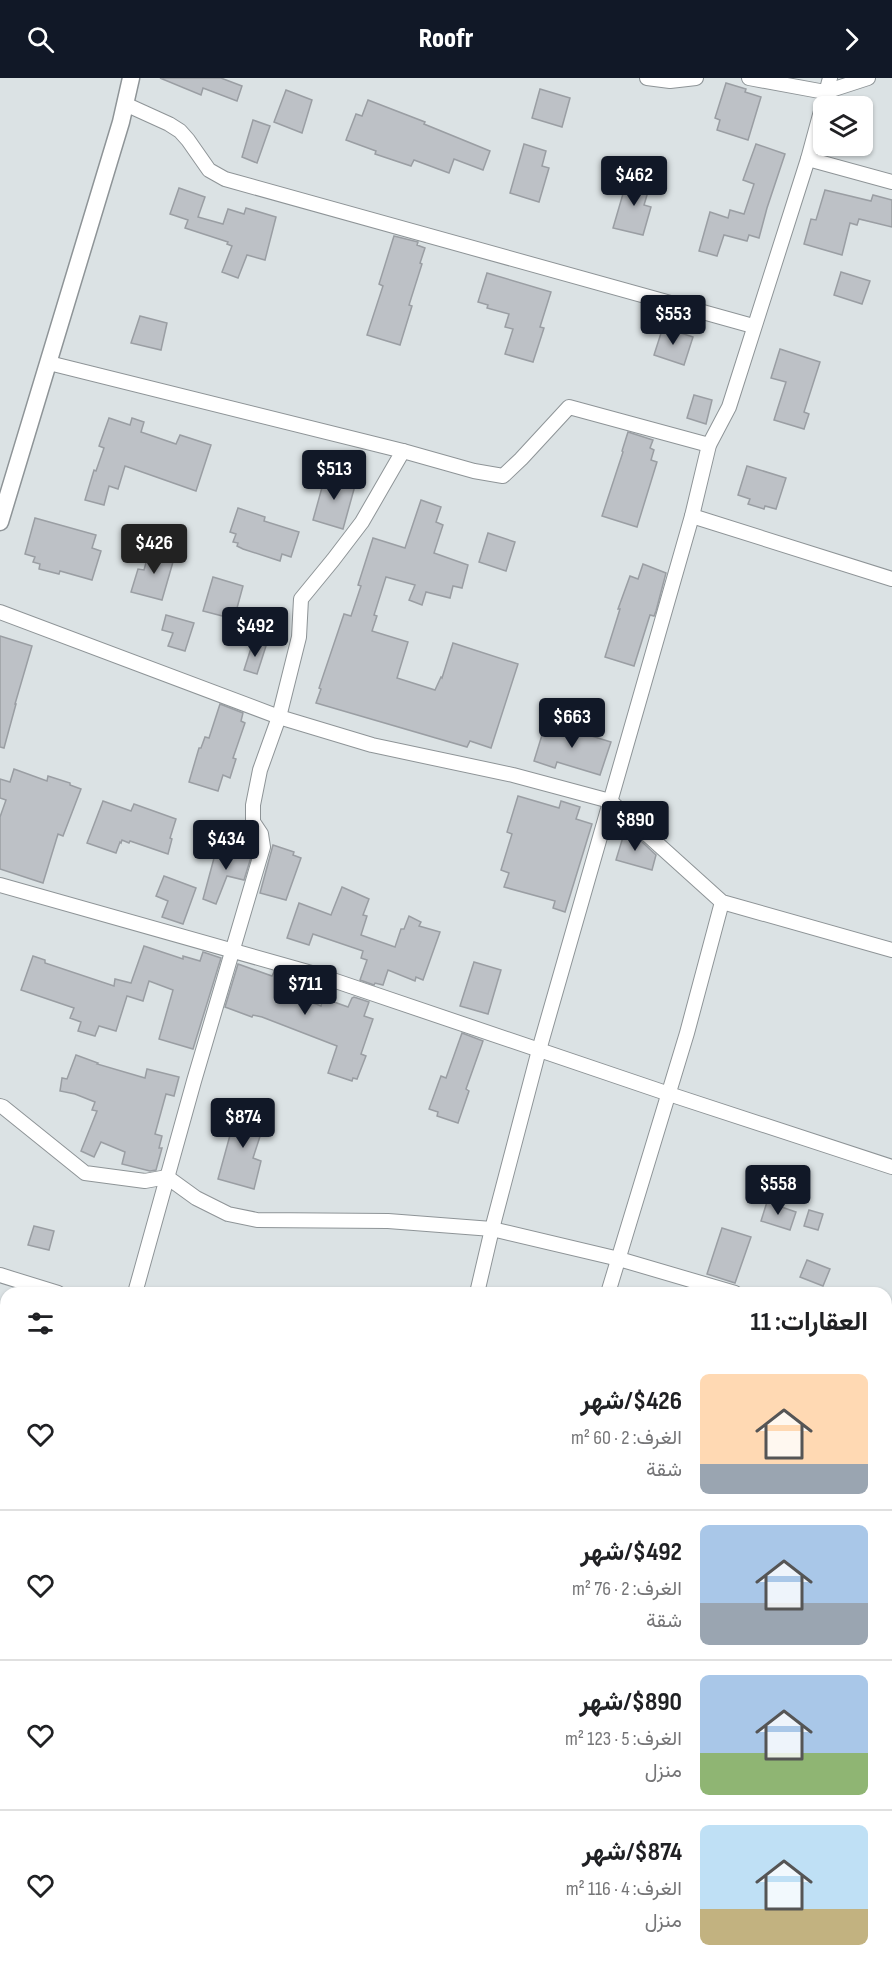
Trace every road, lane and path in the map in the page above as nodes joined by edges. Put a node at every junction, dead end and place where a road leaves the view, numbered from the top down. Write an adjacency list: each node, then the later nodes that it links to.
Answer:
1 (131, 78): 8 (street)
2 (647, 78): 3 (street)
3 (696, 78)
4 (749, 78): 7 (street)
5 (830, 78): 7 (street)
6 (867, 78): 7 (street)
7 (825, 92): 9 (street)
8 (125, 104): 11 (street); 12 (street)
9 (808, 159): 10 (street); 11 (street)
10 (892, 182)
11 (753, 326): 13 (street)
12 (49, 363): 14 (street); 16 (street)
13 (708, 445): 14 (street); 15 (street)
14 (403, 451): 19 (street)
15 (692, 516): 17 (street); 20 (street)
16 (0, 522)
17 (892, 579)
18 (0, 612): 19 (street)
19 (279, 717): 20 (street); 23 (street)
20 (610, 801): 22 (street); 25 (street)
21 (0, 885): 23 (street)
22 (722, 902): 24 (street); 26 (street)
23 (232, 950): 25 (street); 29 (street)
24 (892, 950)
25 (538, 1050): 26 (street); 30 (street)
26 (669, 1094): 28 (street); 31 (street)
27 (0, 1106): 29 (street)
28 (892, 1167)
29 (167, 1177): 30 (street); 34 (street)
30 (492, 1230): 31 (street); 35 (street)
31 (619, 1259): 36 (street); 37 (street)
32 (0, 1275): 33 (street)
33 (39, 1287)
34 (137, 1287)
35 (478, 1287)
36 (610, 1287)
37 (715, 1287)

